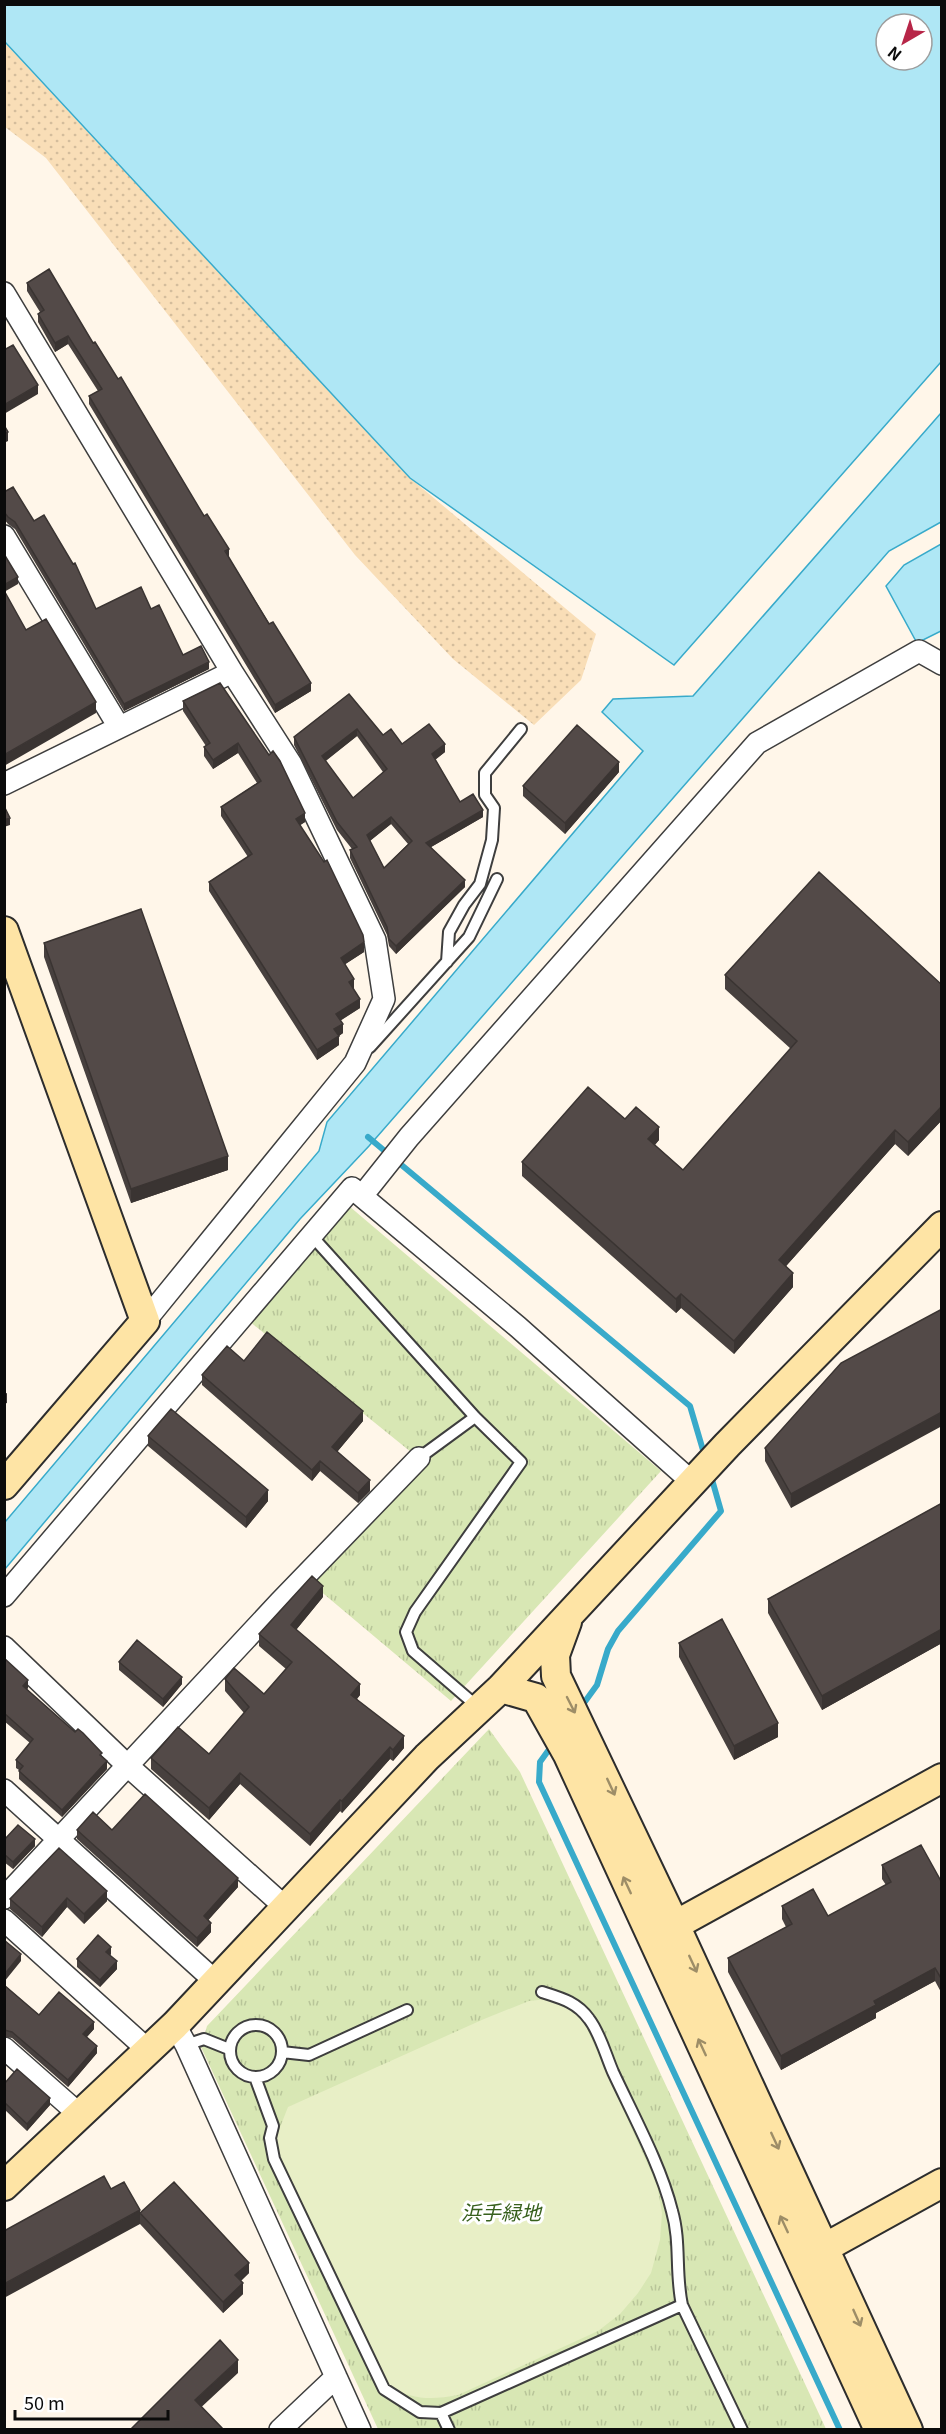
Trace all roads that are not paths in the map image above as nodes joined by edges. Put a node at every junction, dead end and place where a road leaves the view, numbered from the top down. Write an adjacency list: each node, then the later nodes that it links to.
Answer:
1 (4, 292): 4 (street)
2 (4, 536): 5 (street)
3 (942, 664): 12 (street)
4 (232, 672): 5 (street); 11 (street)
5 (119, 727): 7 (street)
6 (521, 729): 10 (lane)
7 (4, 784)
8 (497, 879): 10 (lane)
9 (4, 931): 15 (street)
10 (447, 962): 11 (lane)
11 (355, 1063): 15 (street)
12 (362, 1196): 14 (street); 18 (street)
13 (942, 1226): 18 (street)
14 (311, 1235): 16 (lane); 20 (street)
15 (146, 1321): 19 (street)
16 (475, 1417): 17 (lane); 26 (lane)
17 (419, 1458): 28 (street)
18 (692, 1482): 21 (street)
19 (4, 1485)
20 (4, 1596)
21 (571, 1611): 23 (street); 24 (street)
22 (4, 1647): 28 (street)
23 (525, 1662): 24 (street); 25 (street)
24 (556, 1676): 27 (street, one-way to 27)
25 (501, 1688): 26 (street); 27 (street)
26 (479, 1708): 33 (street)
27 (577, 1745): 35 (street)
28 (128, 1766): 31 (street); 33 (street)
29 (942, 1778): 35 (street)
30 (4, 1790): 31 (street)
31 (59, 1840): 32 (street); 36 (street)
32 (4, 1898)
33 (286, 1908): 36 (street)
34 (4, 1920): 42 (street)
35 (663, 1932): 48 (street)
36 (216, 1982): 39 (street)
37 (542, 1992): 49 (lane)
38 (407, 2010): 43 (lane)
39 (180, 2035): 41 (lane); 42 (street); 50 (street)
40 (4, 2048): 45 (street)
41 (229, 2049): 43 (lane); 44 (lane)
42 (148, 2050): 45 (street)
43 (282, 2052): 44 (lane)
44 (255, 2078): 51 (lane)
45 (80, 2115): 46 (street)
46 (6, 2180)
47 (942, 2183): 48 (street)
48 (813, 2254): 56 (street); 57 (street, one-way to 57)
49 (682, 2305): 51 (lane); 55 (lane)
50 (336, 2377): 52 (street); 53 (street)
51 (441, 2413): 54 (lane)
52 (280, 2430)
53 (360, 2430)
54 (449, 2430)
55 (742, 2430)
56 (879, 2430)
57 (908, 2430)

